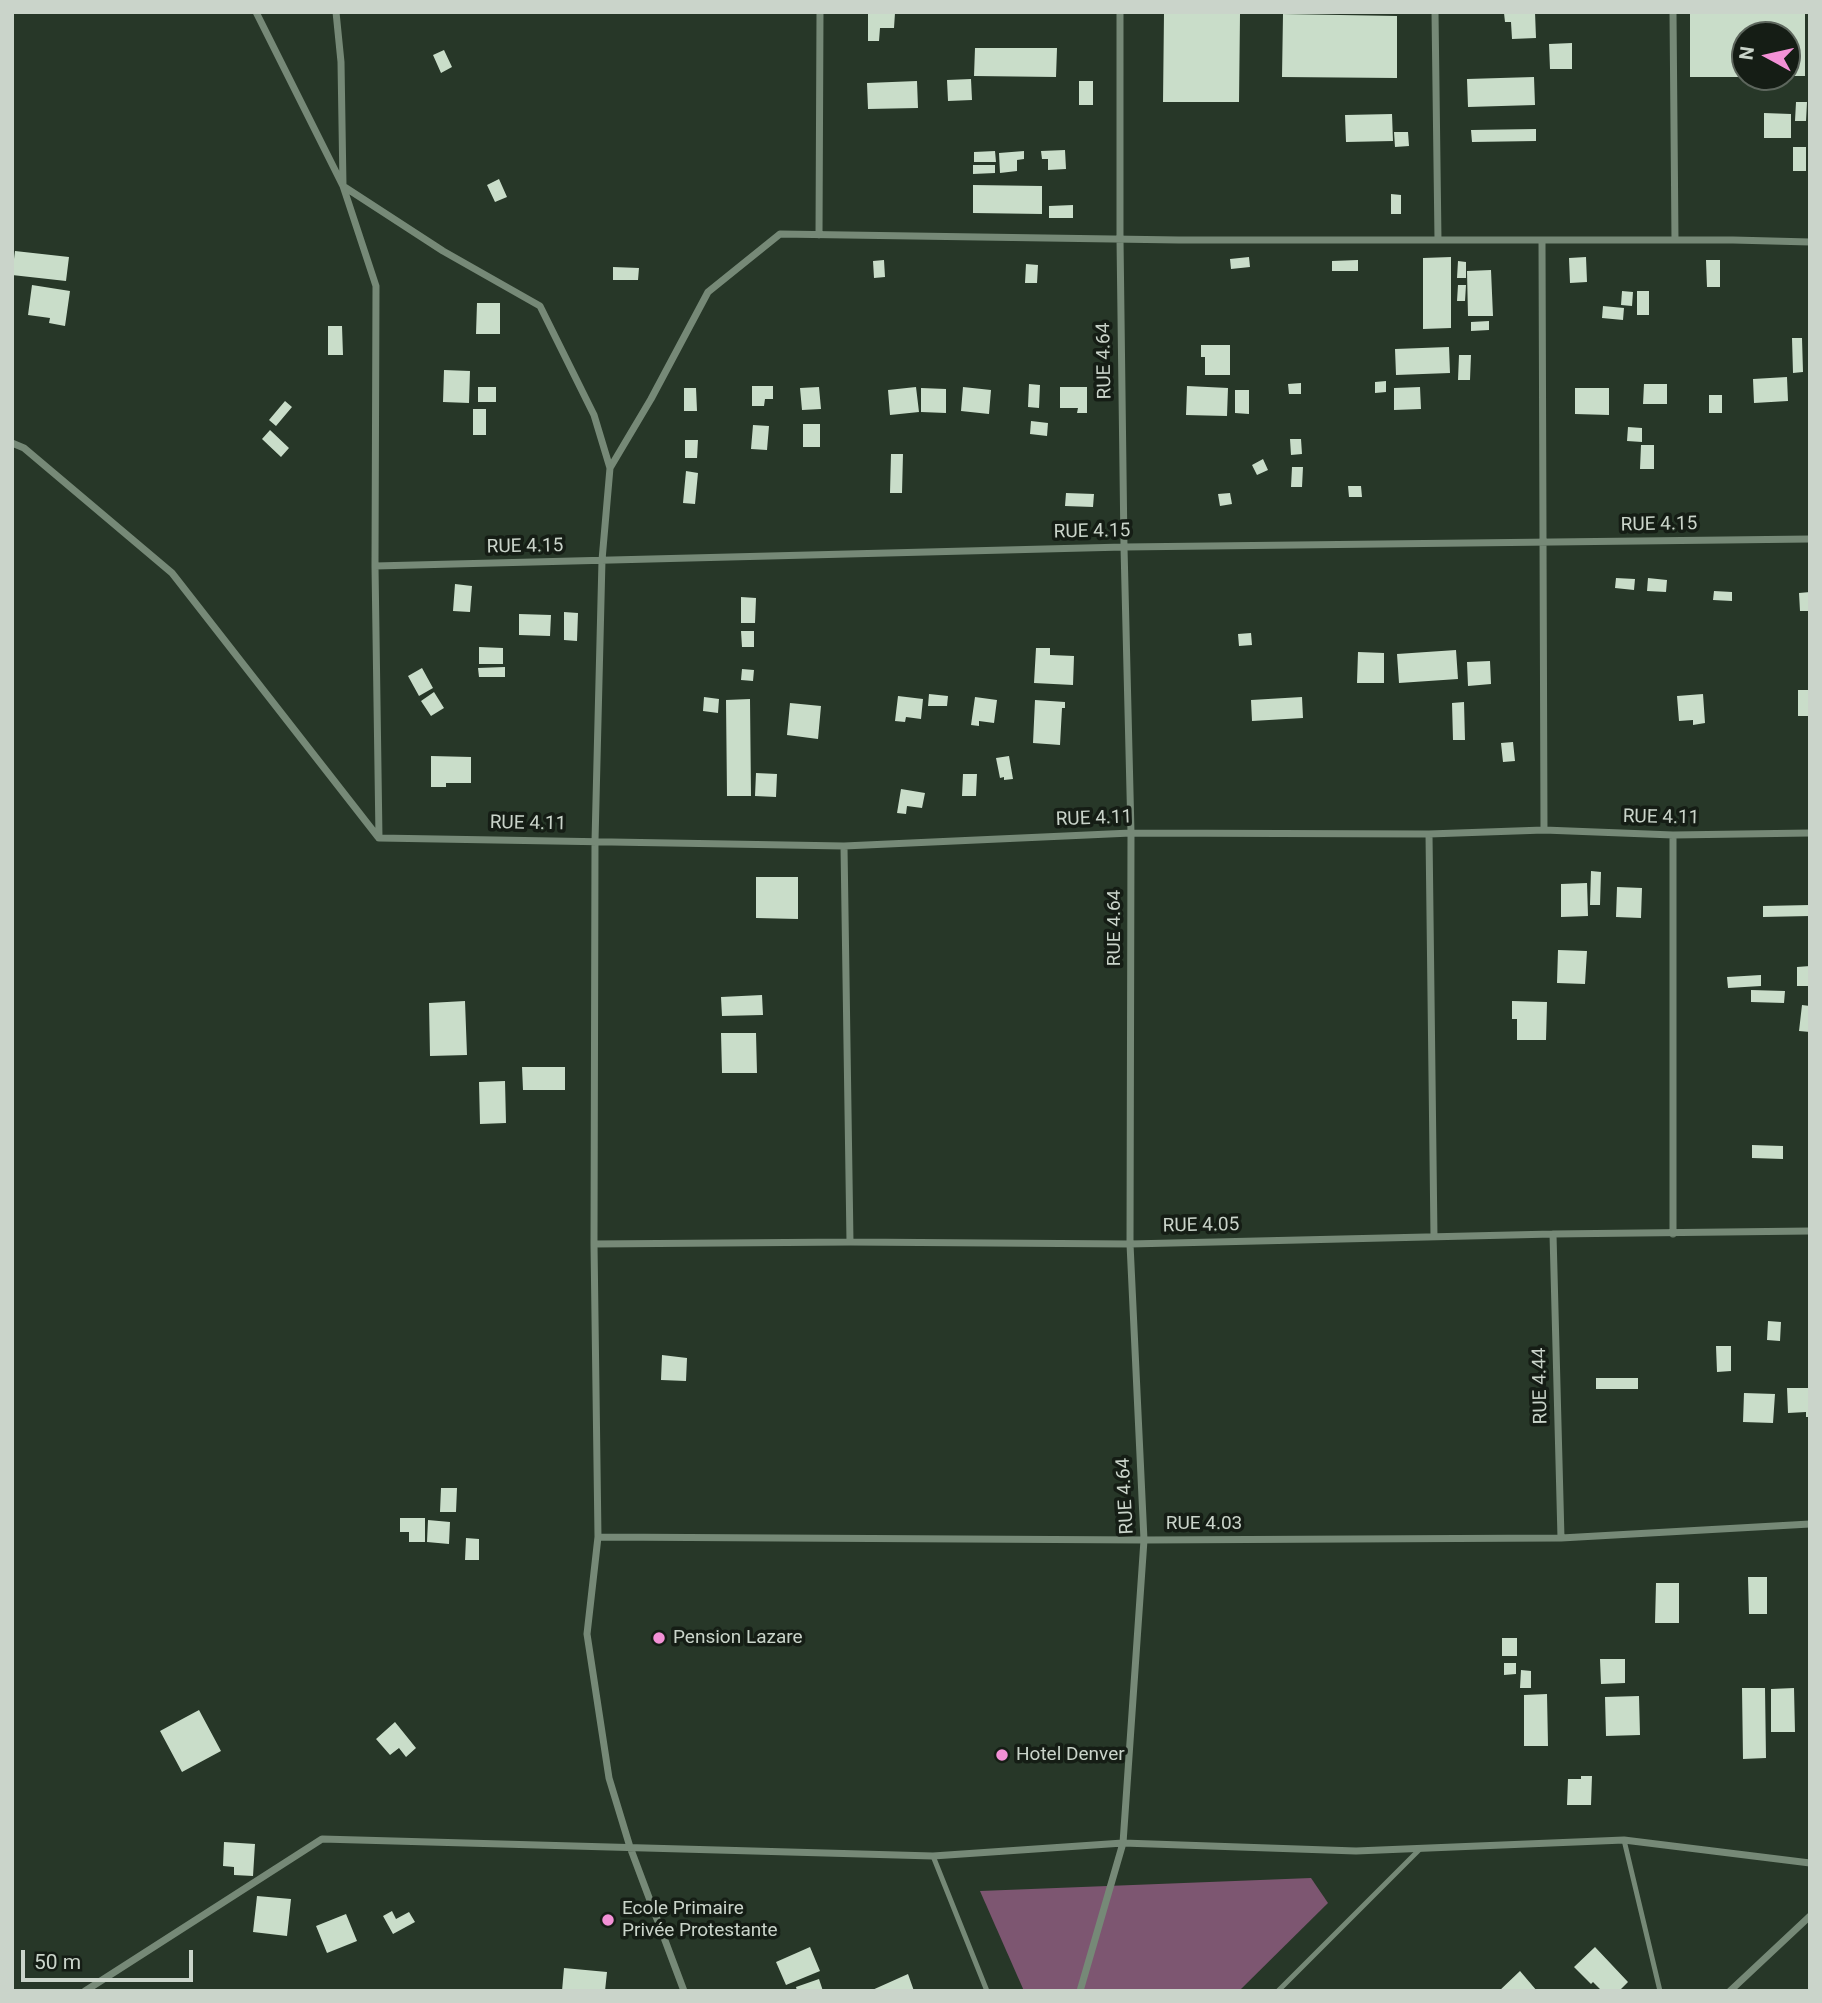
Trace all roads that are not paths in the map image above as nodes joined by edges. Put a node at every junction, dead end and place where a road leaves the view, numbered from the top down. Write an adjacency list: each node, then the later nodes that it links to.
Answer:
1 (256, 12): 7 (street)
2 (336, 12): 7 (street)
3 (820, 12): 8 (street)
4 (1120, 12): 9 (street, RUE 4.64)
5 (1435, 12): 10 (street)
6 (1673, 12): 11 (street)
7 (343, 186): 15 (street); 20 (street)
8 (819, 235): 9 (street); 15 (street)
9 (1119, 239): 10 (street); 18 (street, RUE 4.64)
10 (1438, 240): 12 (street)
11 (1675, 240): 12 (street); 13 (street)
12 (1542, 241): 17 (street)
13 (1810, 242)
14 (12, 443): 26 (street)
15 (610, 468): 19 (street)
16 (1810, 539): 17 (street, RUE 4.15)
17 (1543, 542): 18 (street, RUE 4.15); 21 (street)
18 (1124, 547): 19 (street, RUE 4.15); 22 (street, RUE 4.64)
19 (602, 561): 20 (street, RUE 4.15); 27 (street)
20 (375, 566): 26 (street)
21 (1544, 830): 24 (street, RUE 4.11); 25 (street, RUE 4.11)
22 (1131, 833): 24 (street, RUE 4.11); 28 (street, RUE 4.11); 35 (street, RUE 4.64)
23 (1810, 833): 25 (street, RUE 4.11)
24 (1429, 834): 32 (street)
25 (1672, 835): 31 (street)
26 (379, 838): 27 (street, RUE 4.11)
27 (595, 841): 28 (street, RUE 4.11); 34 (street)
28 (844, 846): 33 (street)
29 (1810, 1231): 31 (street, RUE 4.05)
30 (1553, 1234): 31 (street, RUE 4.05); 32 (street, RUE 4.05); 38 (street, RUE 4.44)
31 (1673, 1234)
32 (1434, 1237): 35 (street, RUE 4.05)
33 (850, 1242): 34 (street, RUE 4.05); 35 (street, RUE 4.05)
34 (594, 1244): 37 (street)
35 (1130, 1244): 39 (street, RUE 4.64)
36 (1810, 1524): 38 (street, RUE 4.03)
37 (598, 1537): 39 (street, RUE 4.03); 42 (street)
38 (1561, 1538): 39 (street, RUE 4.03)
39 (1144, 1540): 41 (street, RUE 4.64)
40 (1624, 1840): 43 (street); 45 (street); 52 (lane)
41 (1123, 1843): 43 (street); 44 (street); 50 (street, RUE 4.64)
42 (630, 1847): 44 (street); 47 (street); 48 (street)
43 (1420, 1849): 51 (lane)
44 (933, 1856): 49 (lane)
45 (1810, 1863)
46 (1810, 1916): 53 (street)
47 (85, 1991)
48 (684, 1991)
49 (988, 1991)
50 (1080, 1991)
51 (1278, 1991)
52 (1660, 1991)
53 (1730, 1991)

